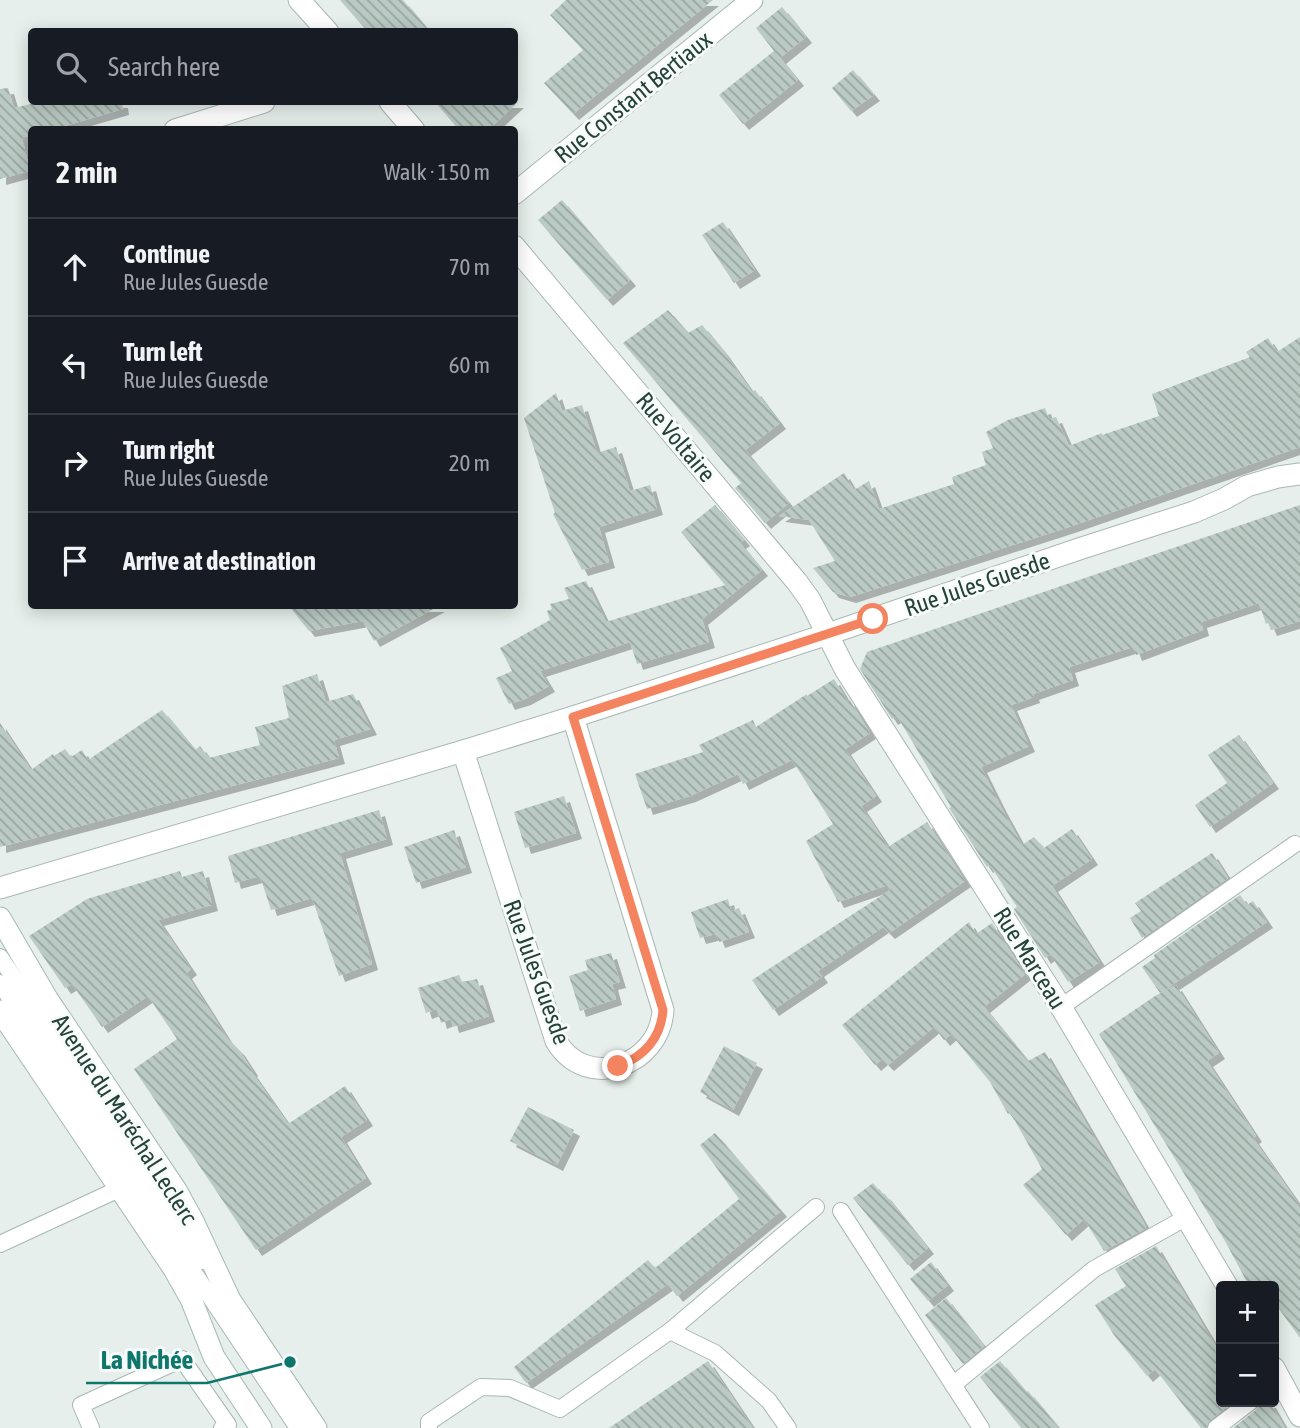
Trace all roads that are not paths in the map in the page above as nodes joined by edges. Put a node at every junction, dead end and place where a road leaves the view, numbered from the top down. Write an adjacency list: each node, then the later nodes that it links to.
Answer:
1 (299, 0): 3 (street)
2 (752, 0): 8 (street, Rue Constant Bertiaux)
3 (324, 28)
4 (254, 105): 6 (street)
5 (393, 105): 7 (street)
6 (188, 126)
7 (411, 126)
8 (518, 191)
9 (523, 269): 11 (street, Rue Voltaire)
10 (1300, 474): 11 (street, Rue Jules Guesde)
11 (828, 634): 12 (street, Rue Jules Guesde); 19 (street, Rue Marceau)
12 (573, 717): 13 (street, Rue Jules Guesde); 13 (street, Rue Jules Guesde)
13 (463, 751): 15 (street, Rue Jules Guesde)
14 (1295, 844): 19 (lane)
15 (0, 888)
16 (0, 918): 27 (street, Avenue du Maréchal Leclerc)
17 (0, 957): 27 (lane)
18 (0, 983): 36 (lane)
19 (1061, 1007): 24 (street, Rue Marceau)
20 (0, 1011): 21 (street, Avenue du Maréchal Leclerc)
21 (119, 1189): 25 (lane); 35 (street, Avenue du Maréchal Leclerc)
22 (816, 1207): 28 (lane)
23 (841, 1212): 30 (lane)
24 (1187, 1217): 26 (street, Rue Marceau); 30 (lane)
25 (0, 1244)
26 (1224, 1281)
27 (230, 1300): 37 (street, Avenue du Maréchal Leclerc)
28 (670, 1331): 38 (lane); 39 (lane)
29 (1279, 1382): 32 (street)
30 (953, 1385): 40 (lane)
31 (1243, 1407): 41 (lane)
32 (1300, 1416)
33 (91, 1428): 34 (lane)
34 (222, 1428)
35 (261, 1428)
36 (298, 1428)
37 (316, 1428)
38 (429, 1428)
39 (788, 1428)
40 (981, 1428)
41 (1216, 1428)

